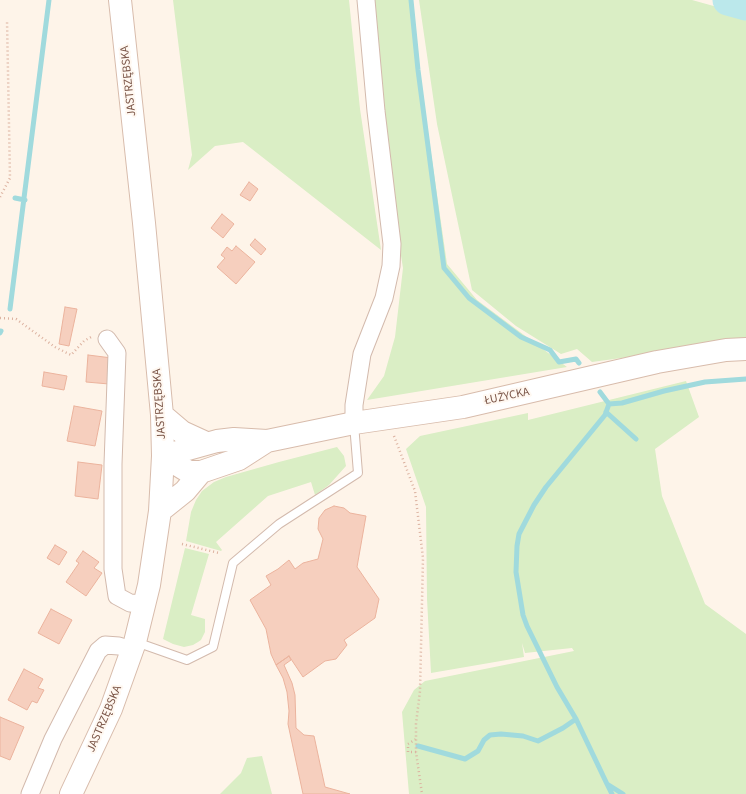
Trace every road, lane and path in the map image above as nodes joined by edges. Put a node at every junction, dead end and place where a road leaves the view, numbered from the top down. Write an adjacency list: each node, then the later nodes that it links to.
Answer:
1 (120, 0): 8 (main road, JASTRZĘBSKA)
2 (366, 0): 10 (street)
3 (7, 20): 4 (path)
4 (0, 197)
5 (0, 318): 6 (path)
6 (107, 339): 18 (street)
7 (746, 350): 9 (main road, ŁUŻYCKA)
8 (162, 414): 12 (main road); 13 (main road, JASTRZĘBSKA)
9 (390, 417): 10 (main road, ŁUŻYCKA); 20 (path)
10 (354, 423): 11 (main road, ŁUŻYCKA); 19 (lane)
11 (267, 441): 12 (main road, ŁUŻYCKA); 14 (main road, ŁUŻYCKA)
12 (206, 443): 13 (main road, ŁUŻYCKA)
13 (163, 456): 14 (main road); 15 (main road, JASTRZĘBSKA)
14 (201, 472): 15 (main road)
15 (160, 511): 18 (main road, JASTRZĘBSKA)
16 (182, 544): 17 (path)
17 (219, 553)
18 (144, 604): 19 (main road, JASTRZĘBSKA)
19 (133, 646): 22 (street); 23 (main road, JASTRZĘBSKA)
20 (416, 739): 21 (path); 21 (path)
21 (416, 752): 24 (path)
22 (30, 794)
23 (71, 794)
24 (422, 794)

